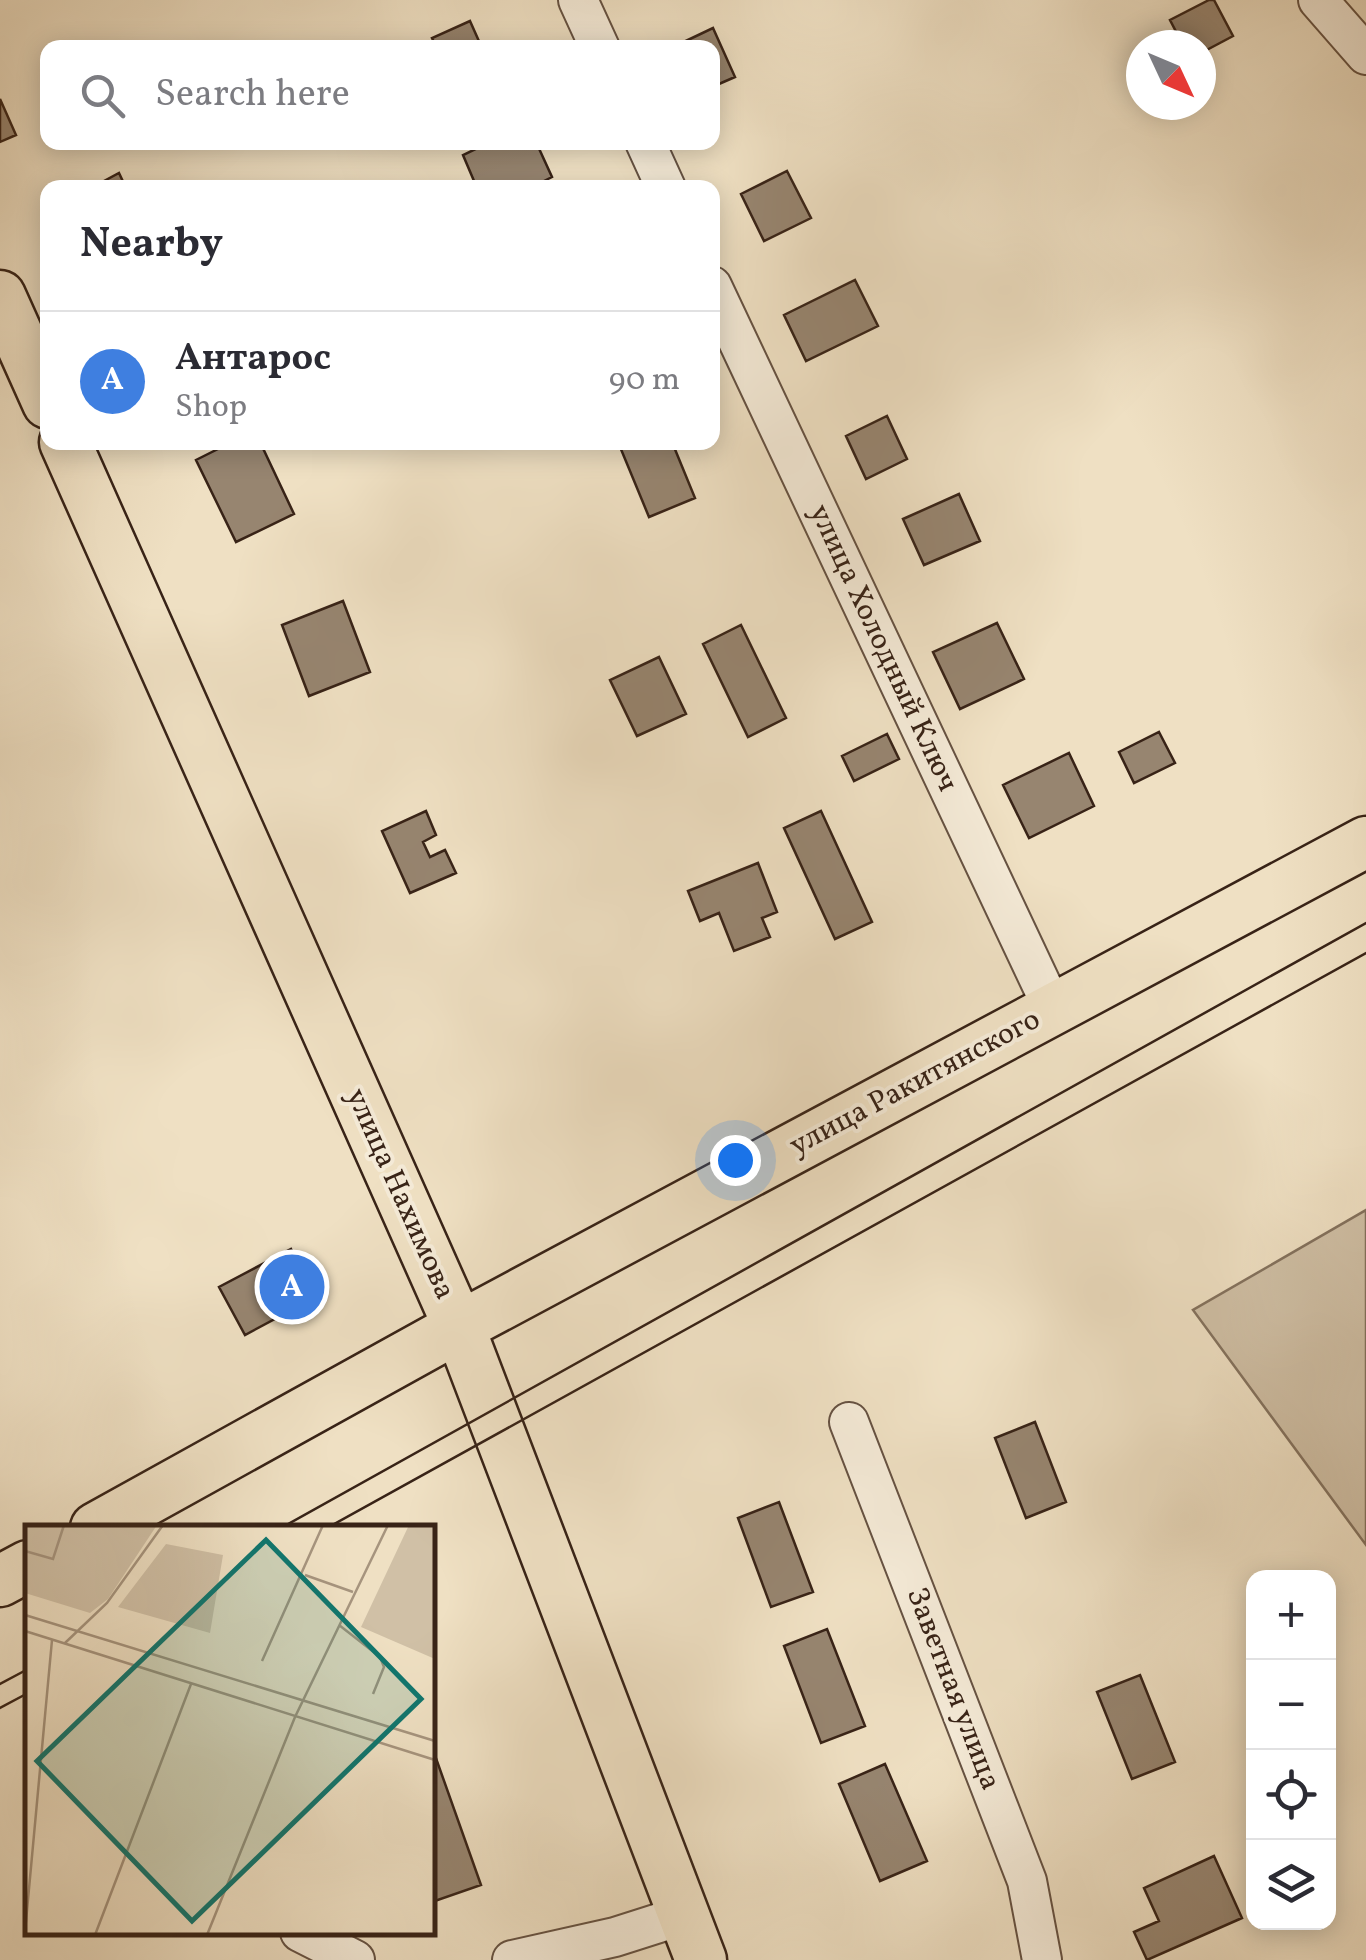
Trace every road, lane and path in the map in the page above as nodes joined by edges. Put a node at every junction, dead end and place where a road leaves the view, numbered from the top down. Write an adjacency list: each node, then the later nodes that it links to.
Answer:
1 (578, 0): 3 (street)
2 (1318, 0): 4 (street)
3 (596, 40)
4 (1366, 56)
5 (649, 150): 6 (street)
6 (662, 180)
7 (0, 296): 9 (main road)
8 (720, 303): 12 (street, улица Холодный Ключ)
9 (40, 384)
10 (69, 450): 13 (main road, улица Нахимова)
11 (1366, 842): 12 (main road, улица Ракитянского)
12 (1053, 1009): 13 (main road, улица Ракитянского)
13 (458, 1327): 15 (main road, улица Ракитянского); 19 (main road, улица Нахимова)
14 (849, 1422): 22 (street, Заветная улица)
15 (101, 1525)
16 (25, 1568): 17 (main road)
17 (0, 1581)
18 (306, 1935): 20 (street)
19 (693, 1937): 21 (street)
20 (355, 1960)
21 (512, 1960)
22 (1042, 1960)

